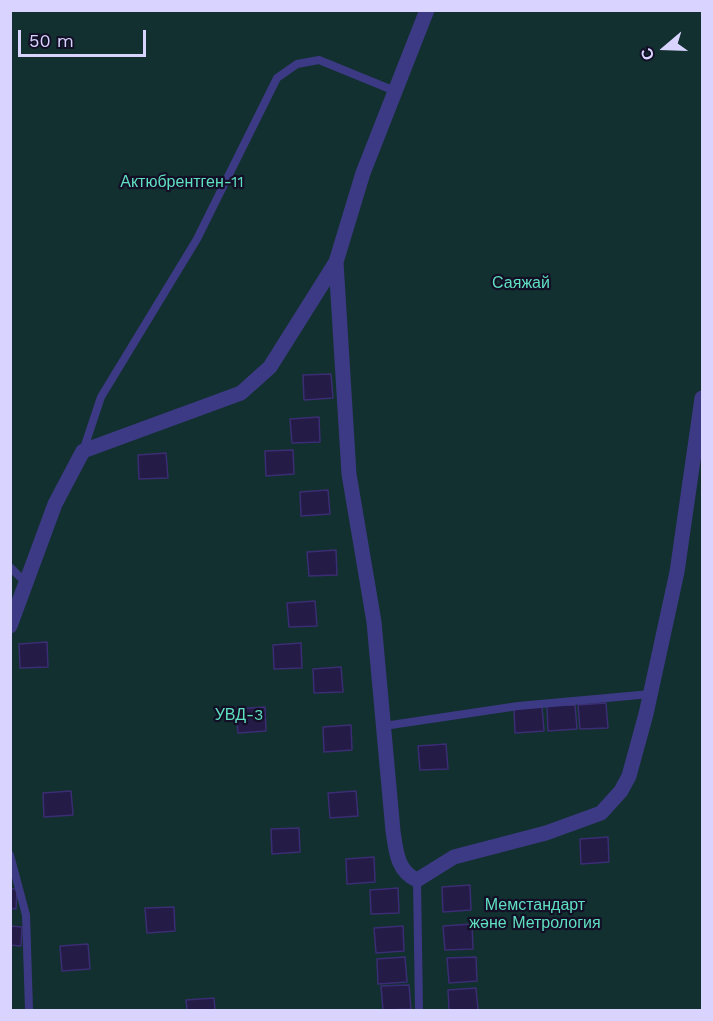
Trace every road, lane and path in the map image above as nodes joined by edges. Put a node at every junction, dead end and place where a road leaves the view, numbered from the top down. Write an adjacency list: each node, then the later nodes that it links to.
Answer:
1 (427, 10): 2 (street)
2 (395, 91): 3 (street); 5 (lane)
3 (336, 262): 5 (street); 10 (street)
4 (702, 398): 9 (street)
5 (82, 451): 7 (street)
6 (10, 567): 7 (lane)
7 (26, 583): 8 (street)
8 (10, 626)
9 (651, 694): 10 (lane); 12 (street)
10 (384, 726): 12 (street)
11 (10, 855): 13 (lane)
12 (417, 880): 14 (lane)
13 (28, 1011)
14 (419, 1011)

